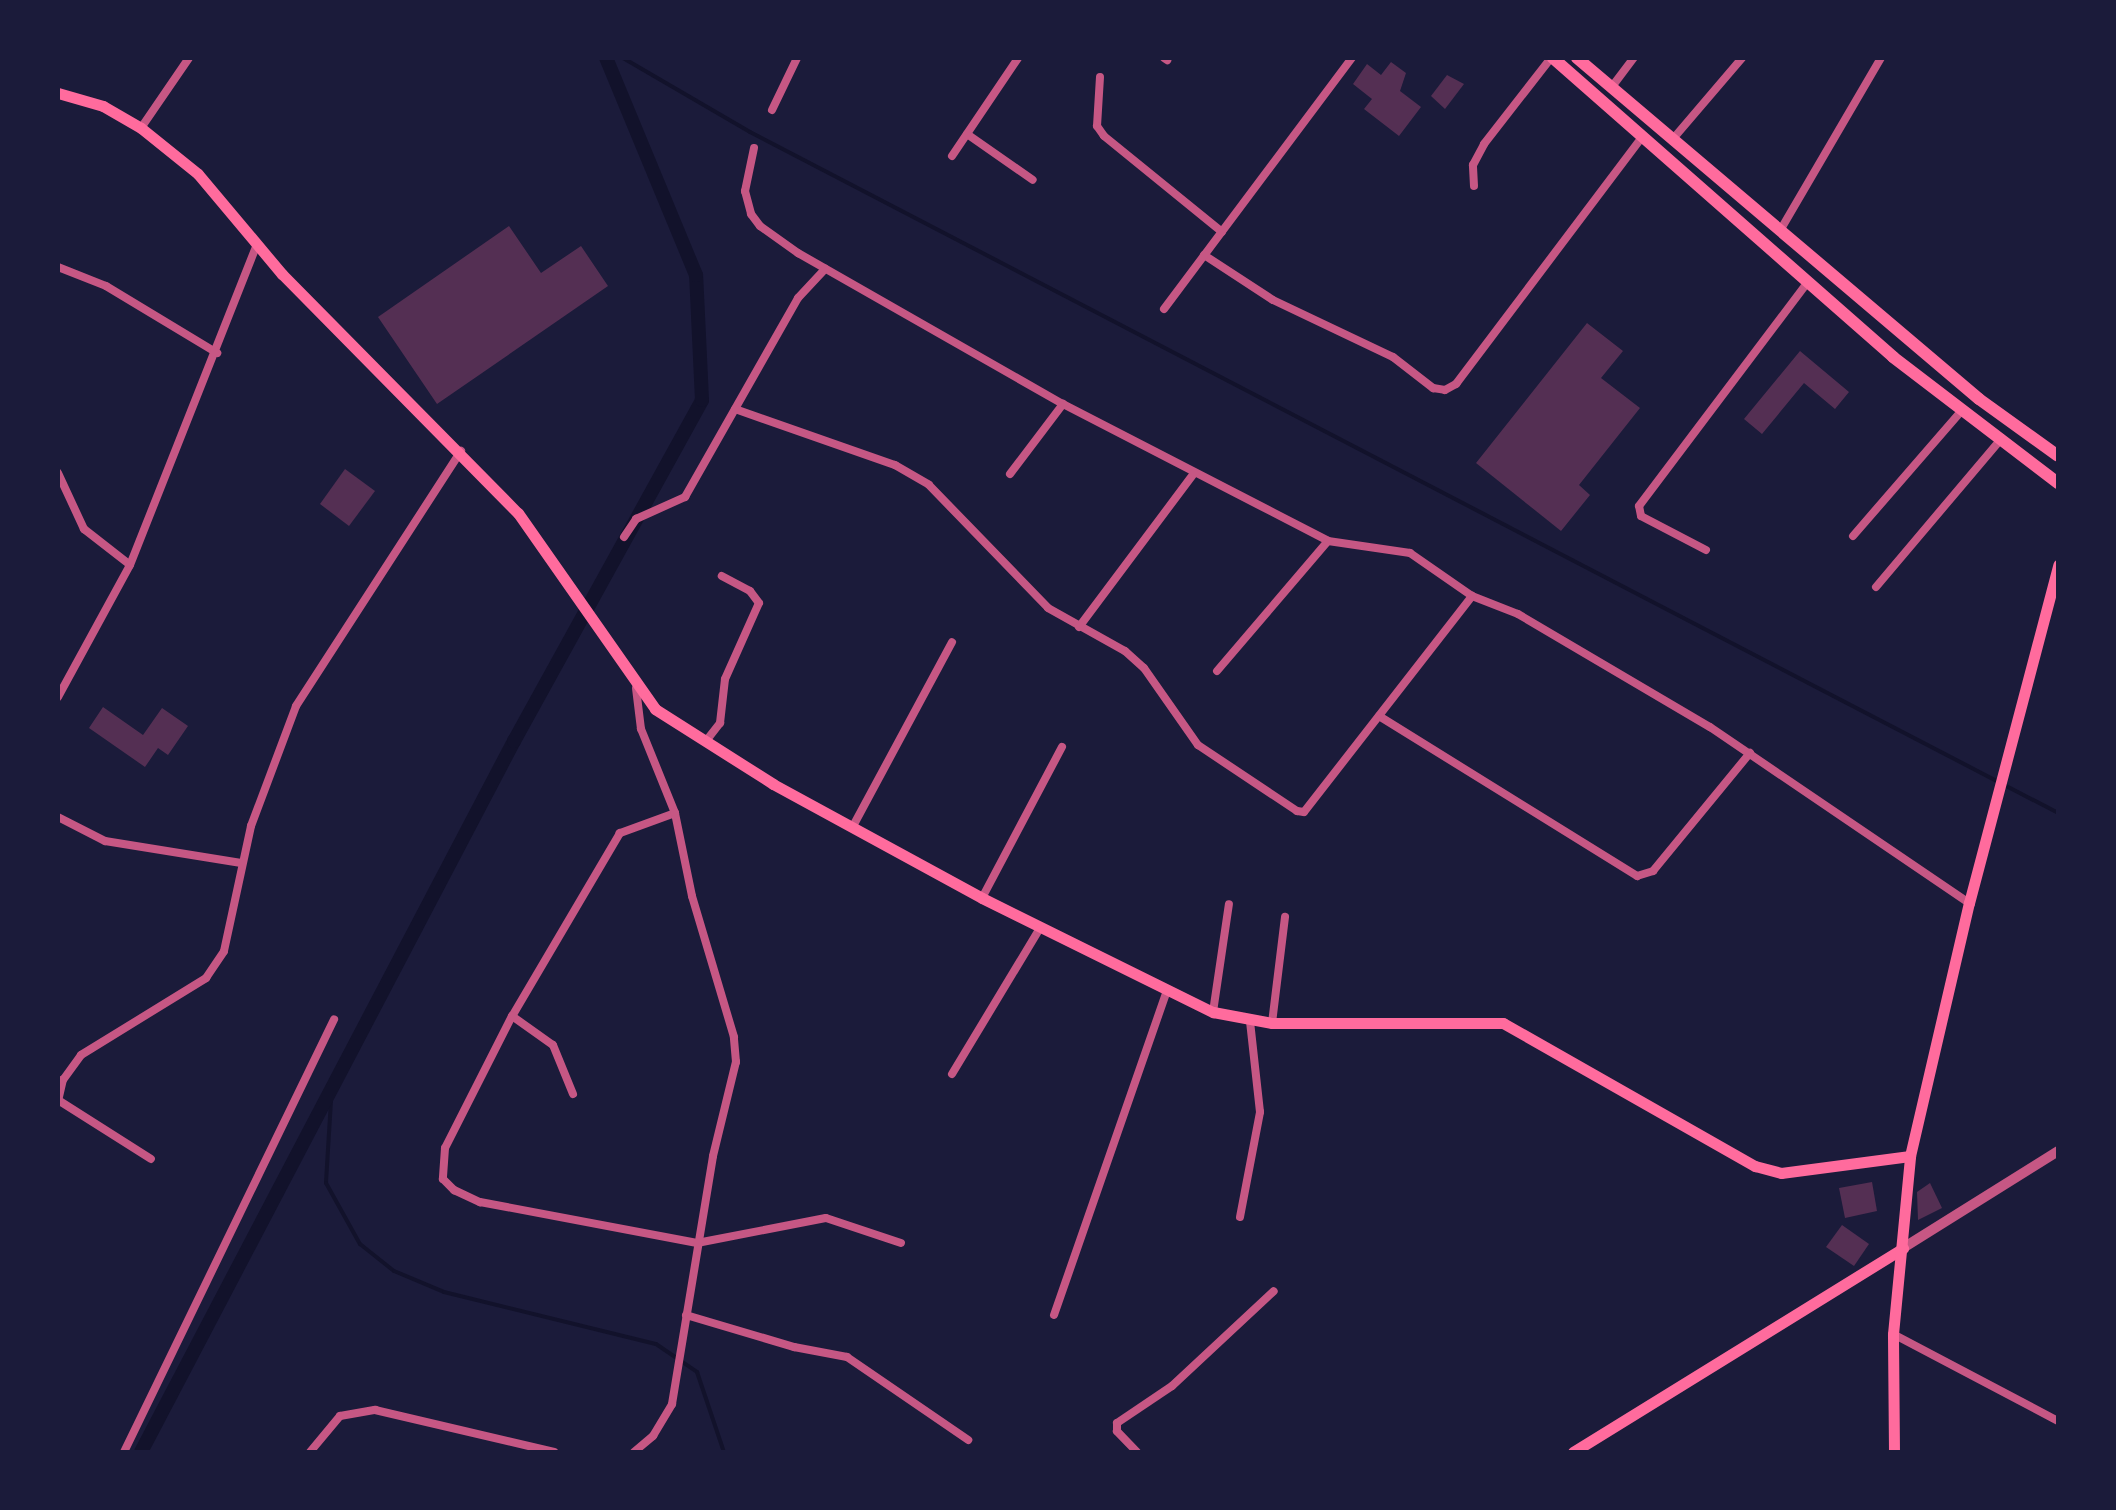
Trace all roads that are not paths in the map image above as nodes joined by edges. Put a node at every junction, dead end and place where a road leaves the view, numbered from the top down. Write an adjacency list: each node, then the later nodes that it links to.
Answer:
1 (189, 58): 14 (street)
2 (797, 58): 13 (street)
3 (1018, 58): 15 (street)
4 (1352, 58): 23 (street)
5 (1552, 58): 16 (main road); 21 (street)
6 (1577, 58): 11 (main road)
7 (1634, 58): 11 (street)
8 (1742, 58): 17 (street)
9 (1881, 58): 22 (street)
10 (1100, 77): 23 (street)
11 (1611, 88): 17 (main road)
12 (58, 93): 14 (main road)
13 (772, 110)
14 (141, 128): 24 (main road)
15 (967, 134): 19 (street); 20 (street)
16 (1643, 136): 25 (street); 28 (main road)
17 (1672, 140): 22 (main road)
18 (754, 148): 27 (street)
19 (952, 156)
20 (1033, 180)
21 (1474, 186)
22 (1781, 229): 36 (main road)
23 (1222, 232): 25 (street)
24 (257, 245): 30 (street); 35 (main road)
25 (1204, 255): 29 (street)
26 (58, 267): 30 (street)
27 (825, 269): 31 (street); 32 (street)
28 (1808, 282): 33 (main road); 44 (street)
29 (1164, 309)
30 (217, 353): 45 (street)
31 (1063, 404): 38 (street); 39 (street)
32 (735, 409): 42 (street); 50 (street)
33 (1963, 409): 34 (main road); 41 (street)
34 (2003, 438): 40 (main road); 48 (street)
35 (461, 451): 53 (main road); 62 (street)
36 (2058, 456)
37 (58, 473): 45 (street)
38 (1194, 473): 43 (street); 50 (street)
39 (1010, 474)
40 (2058, 483)
41 (1853, 536)
42 (624, 537)
43 (1328, 541): 49 (street); 52 (street)
44 (1706, 550)
45 (130, 565): 54 (street)
46 (2058, 565): 64 (main road)
47 (722, 576): 56 (street)
48 (1876, 587)
49 (1472, 596): 55 (street); 58 (street)
50 (1079, 627): 55 (street)
51 (952, 642): 61 (street)
52 (1217, 671)
53 (636, 688): 56 (main road); 59 (street)
54 (58, 697)
55 (1379, 716): 58 (street)
56 (706, 741): 61 (main road)
57 (1062, 747): 63 (street)
58 (1750, 753): 64 (street)
59 (675, 813): 70 (street); 81 (street)
60 (58, 817): 62 (street)
61 (852, 828): 63 (main road)
62 (241, 863): 76 (street)
63 (982, 898): 67 (main road)
64 (1969, 903): 78 (main road)
65 (1229, 904): 69 (street)
66 (1285, 917): 73 (street)
67 (1040, 928): 68 (main road); 74 (street)
68 (1166, 994): 69 (main road); 86 (street)
69 (1213, 1012): 72 (main road)
70 (512, 1016): 75 (street); 81 (street)
71 (334, 1019): 90 (street)
72 (1250, 1021): 73 (main road); 80 (street)
73 (1272, 1023): 78 (main road)
74 (952, 1074)
75 (573, 1094)
76 (58, 1100): 79 (street)
77 (2058, 1151): 83 (street)
78 (1910, 1156): 83 (main road)
79 (151, 1159)
80 (1240, 1217)
81 (697, 1243): 82 (street); 85 (street)
82 (901, 1243)
83 (1903, 1248): 87 (main road); 95 (main road)
84 (1274, 1291): 94 (street)
85 (686, 1315): 89 (street); 93 (street)
86 (1054, 1315)
87 (1893, 1334): 88 (street); 96 (main road)
88 (2058, 1421)
89 (968, 1440)
90 (124, 1452)
91 (310, 1452): 92 (street)
92 (554, 1452)
93 (634, 1452)
94 (1137, 1452)
95 (1573, 1452)
96 (1894, 1452)

